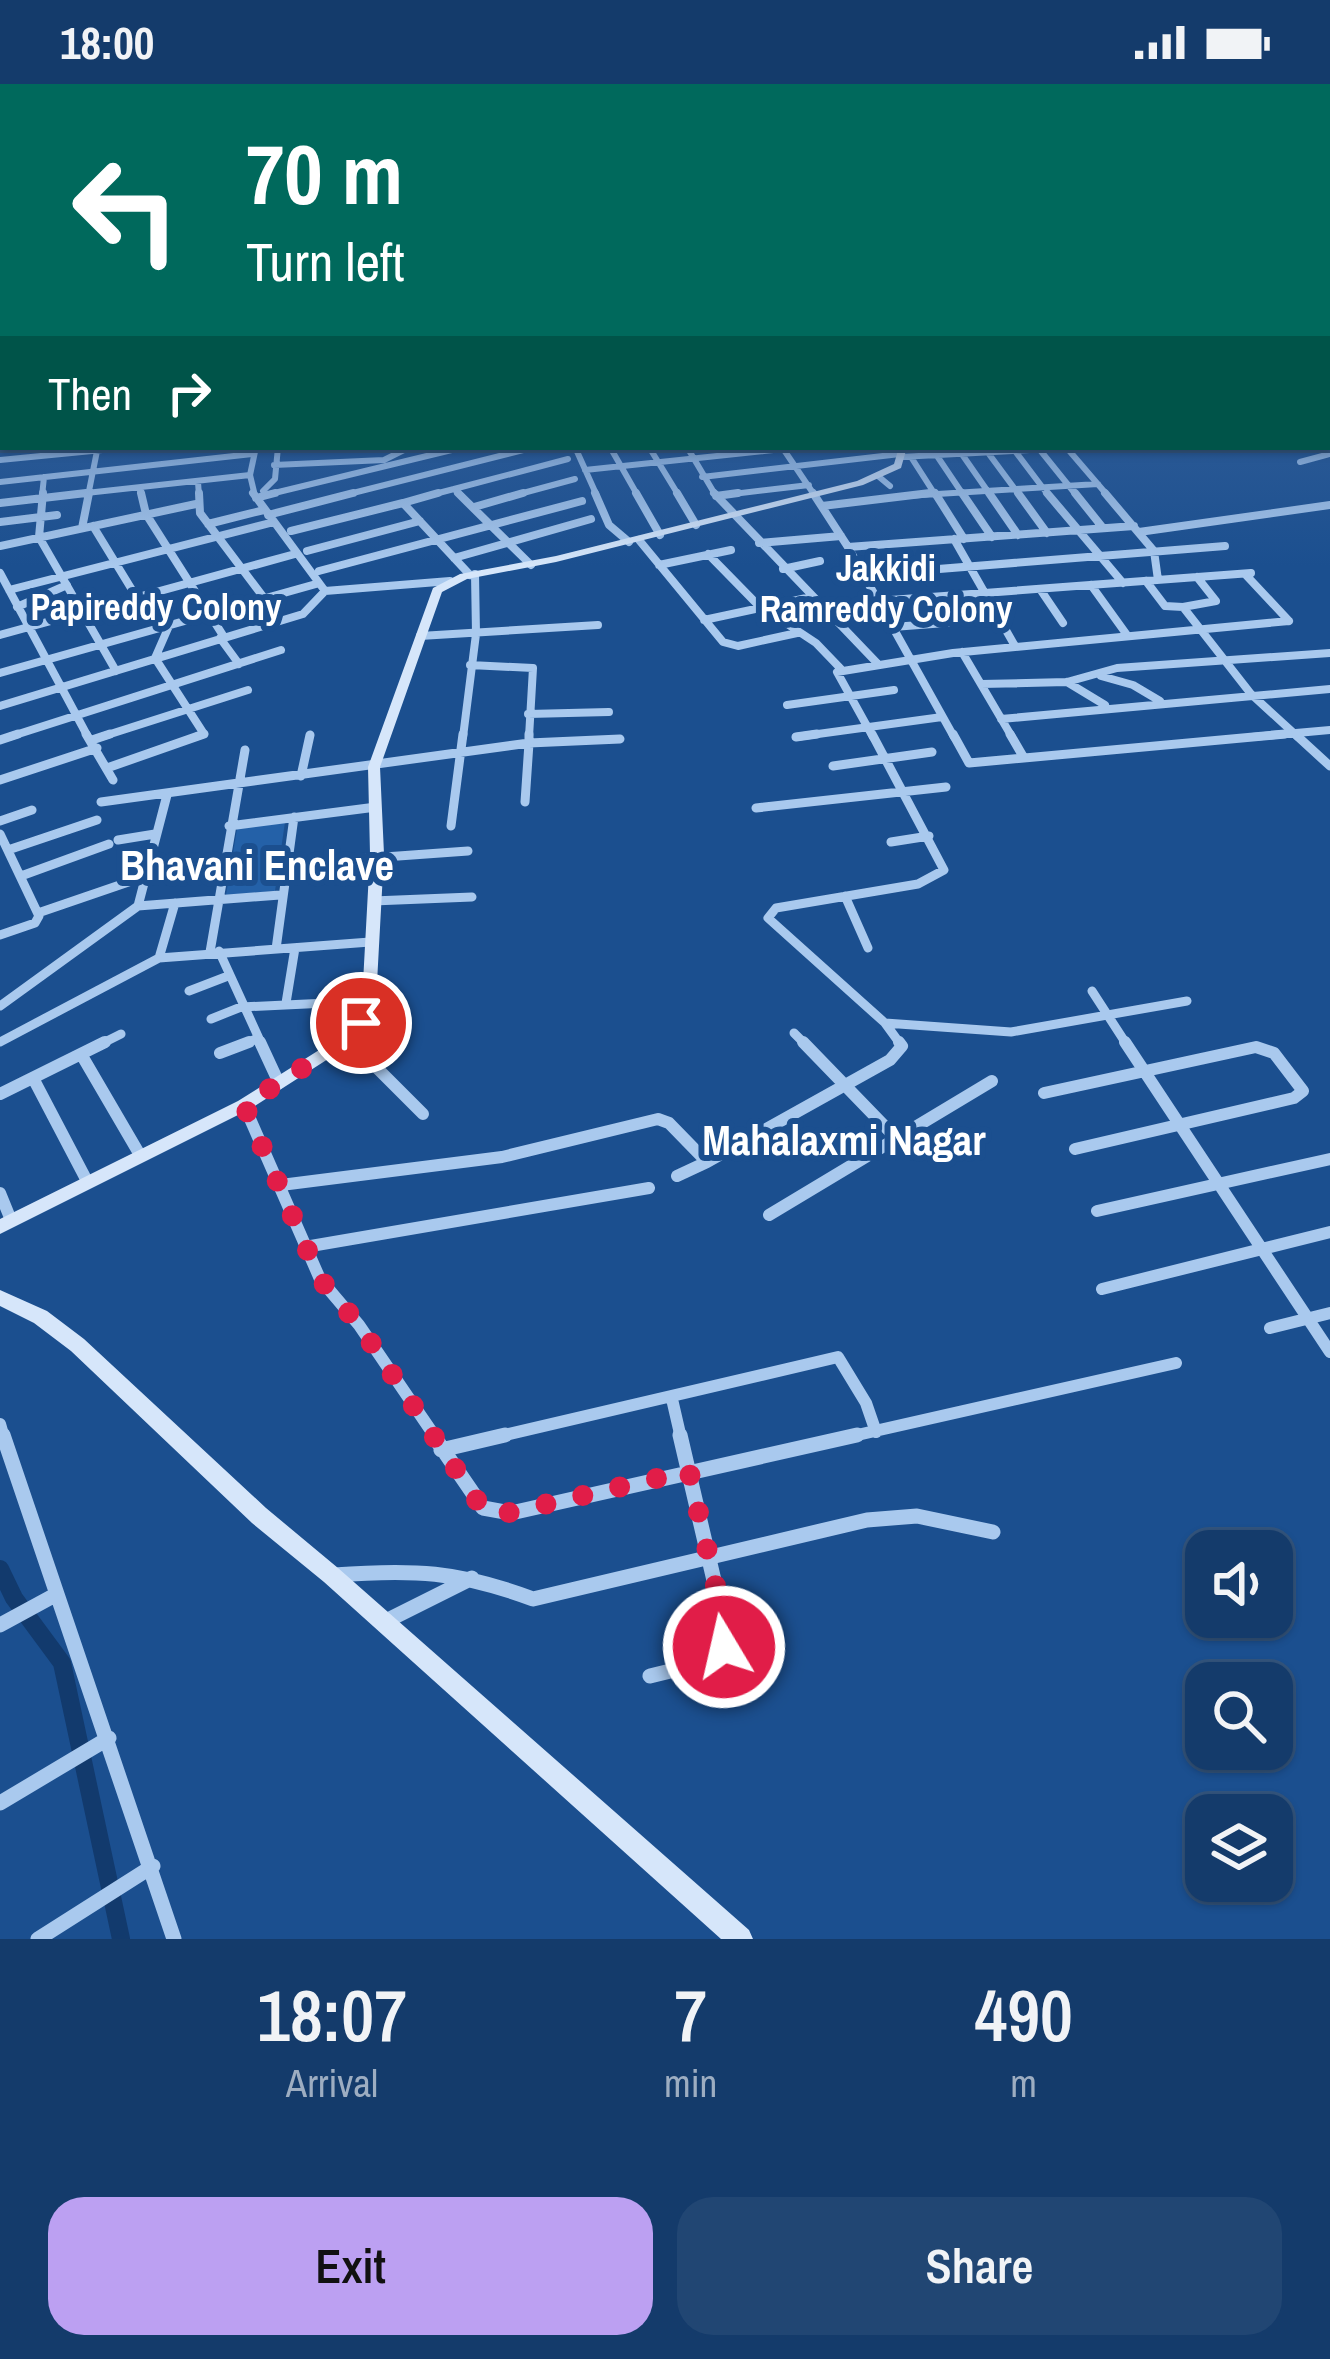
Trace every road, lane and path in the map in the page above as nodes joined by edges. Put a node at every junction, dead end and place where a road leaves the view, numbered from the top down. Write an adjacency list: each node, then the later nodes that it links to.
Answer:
1 (106, 450): 18 (street)
2 (277, 450): 29 (street)
3 (404, 450): 29 (street)
4 (451, 450): 37 (street)
5 (460, 450): 28 (street)
6 (523, 450): 28 (street)
7 (576, 450): 32 (street)
8 (611, 450): 31 (street)
9 (650, 450): 27 (street)
10 (688, 450): 24 (street)
11 (766, 450): 24 (street)
12 (784, 450): 30 (street)
13 (959, 450): 14 (street); 20 (street); 49 (street)
14 (986, 450): 46 (street)
15 (1014, 450): 45 (street)
16 (1041, 450): 44 (street)
17 (1068, 450): 42 (street)
18 (97, 451): 25 (street); 33 (street)
19 (254, 451): 33 (street); 34 (street)
20 (934, 451): 21 (street); 50 (street)
21 (902, 453): 30 (street); 35 (street); 52 (street)
22 (1330, 454): 26 (street)
23 (568, 459): 47 (street)
24 (692, 459): 27 (street); 38 (street)
25 (0, 460)
26 (1300, 462)
27 (657, 463): 31 (street); 74 (street)
28 (469, 464): 51 (street)
29 (274, 465): 55 (street)
30 (796, 466): 38 (street); 54 (street)
31 (619, 467): 32 (street); 82 (street)
32 (585, 470): 90 (street)
33 (93, 471): 36 (street); 53 (street)
34 (250, 475): 41 (street); 55 (street)
35 (878, 476): 43 (street); 54 (street)
36 (44, 477): 40 (street); 57 (street)
37 (344, 477): 51 (street); 55 (street)
38 (702, 477): 56 (street)
39 (575, 479): 63 (street)
40 (0, 482)
41 (197, 482): 48 (street); 61 (street)
42 (1098, 484): 44 (street); 78 (street)
43 (890, 486)
44 (1069, 486): 45 (street); 77 (street)
45 (1041, 487): 46 (street); 79 (street)
46 (1015, 488): 49 (street); 81 (street)
47 (454, 489): 59 (street); 63 (street)
48 (140, 490): 53 (street); 64 (street)
49 (987, 490): 50 (street); 83 (street)
50 (961, 491): 52 (street); 87 (street)
51 (358, 492): 67 (street)
52 (934, 493): 54 (street); 89 (street)
53 (86, 495): 57 (street); 76 (street)
54 (816, 495): 56 (street); 65 (street); 85 (street)
55 (254, 496): 67 (street)
56 (716, 496): 65 (street)
57 (42, 499): 60 (street); 68 (street)
58 (582, 501): 73 (street)
59 (403, 502): 70 (street); 80 (street)
60 (0, 503)
61 (196, 504): 64 (street); 72 (street)
62 (1330, 505): 78 (street)
63 (473, 507): 73 (street)
64 (146, 514): 75 (street); 96 (street)
65 (734, 514): 74 (street); 92 (street)
66 (57, 515): 68 (street)
67 (269, 516): 72 (street); 84 (street); 100 (street)
68 (40, 517): 71 (street); 86 (street)
69 (591, 519): 91 (street)
70 (420, 521): 88 (street); 97 (street)
71 (0, 522)
72 (208, 524): 84 (street)
73 (491, 524): 88 (street); 91 (street)
74 (696, 525): 82 (street)
75 (93, 526): 76 (street); 105 (street)
76 (82, 528): 86 (street)
77 (1102, 528): 78 (street); 79 (street)
78 (1137, 529): 99 (street)
79 (1074, 530): 81 (street); 102 (street)
80 (291, 532)
81 (1047, 532): 83 (street)
82 (660, 535): 90 (street)
83 (1018, 535): 87 (street)
84 (217, 536): 96 (street); 109 (street)
85 (841, 536): 92 (street); 95 (street)
86 (39, 537): 93 (street); 116 (street)
87 (992, 537): 89 (street)
88 (437, 539): 103 (street); 111 (street)
89 (959, 539): 95 (street); 108 (street)
90 (634, 541): 106 (street); 107 (street)
91 (510, 542): 103 (street); 106 (street)
92 (759, 542): 110 (street)
93 (0, 546)
94 (1225, 546): 99 (street)
95 (848, 548): 114 (street)
96 (168, 549): 105 (street); 120 (street)
97 (307, 550)
98 (730, 550): 101 (street)
99 (1154, 551): 102 (street); 117 (street)
100 (295, 554): 109 (street); 122 (street)
101 (708, 554): 107 (street); 135 (street)
102 (1097, 556): 108 (street); 121 (street)
103 (454, 558): 113 (street)
104 (820, 561): 110 (street)
105 (115, 562): 116 (street); 129 (street)
106 (531, 565): 113 (street)
107 (659, 565): 139 (street)
108 (969, 566): 114 (street); 127 (street)
109 (242, 569): 120 (street); 130 (street)
110 (783, 569): 128 (street)
111 (319, 572)
112 (0, 573): 125 (street)
113 (473, 575): 118 (street); 149 (street)
114 (863, 575): 131 (street)
115 (1197, 577): 117 (street); 132 (street); 144 (street)
116 (64, 580): 125 (street); 133 (street); 137 (street)
117 (1158, 580): 119 (street)
118 (450, 581): 126 (street); 153 (street)
119 (1146, 581): 121 (street); 136 (street)
120 (190, 583): 129 (street); 138 (street)
121 (1123, 583): 123 (street)
122 (316, 584): 126 (street); 130 (street)
123 (1091, 585): 124 (street); 151 (street)
124 (1040, 589): 127 (street); 141 (street)
125 (9, 590): 133 (street)
126 (325, 591): 152 (street)
127 (983, 593): 131 (street); 140 (street)
128 (811, 597): 135 (street); 165 (street)
129 (137, 598): 137 (street); 143 (street)
130 (264, 598): 138 (street)
131 (877, 601): 145 (street)
132 (1208, 603): 136 (street); 144 (street)
133 (16, 604): 134 (street); 146 (street)
134 (0, 606)
135 (760, 607): 139 (street); 148 (street)
136 (1183, 607): 147 (street)
137 (82, 613): 146 (street); 155 (street)
138 (209, 614): 143 (street); 152 (street)
139 (704, 620): 154 (street)
140 (998, 620): 145 (street); 156 (street)
141 (1063, 623)
142 (598, 625): 149 (street)
143 (169, 626): 155 (street); 161 (street)
144 (1231, 626): 147 (street)
145 (893, 627): 162 (street)
146 (28, 628): 150 (street); 163 (street)
147 (1202, 630): 151 (street); 164 (street)
148 (797, 633): 154 (street); 169 (street)
149 (476, 634): 153 (street); 167 (street)
150 (0, 635)
151 (1127, 635): 156 (street)
152 (222, 637): 161 (street); 166 (street)
153 (420, 637): 209 (street)
154 (780, 638): 158 (street)
155 (100, 644): 163 (street); 170 (street)
156 (1015, 646): 159 (street)
157 (281, 650): 166 (street)
158 (793, 651)
159 (962, 652): 162 (street); 176 (street)
160 (1330, 652): 164 (street)
161 (155, 658): 170 (street); 175 (street)
162 (910, 659): 165 (street); 191 (street)
163 (44, 660): 171 (street); 177 (street)
164 (1225, 660): 168 (street); 181 (street)
165 (877, 663): 169 (street)
166 (239, 664): 175 (street)
167 (470, 665): 189 (street); 204 (street)
168 (1124, 667): 172 (street); 174 (street)
169 (841, 668): 182 (street)
170 (116, 670): 177 (street)
171 (0, 673)
172 (1097, 676): 173 (street); 174 (street)
173 (1067, 682): 176 (street); 186 (street)
174 (1129, 683): 183 (street)
175 (175, 684): 187 (street); 190 (street)
176 (981, 684): 192 (street)
177 (59, 688): 185 (street); 190 (street)
178 (1330, 689): 181 (street)
179 (248, 690): 187 (street)
180 (895, 691): 182 (street)
181 (1252, 694): 183 (street); 195 (street)
182 (851, 696): 184 (street); 193 (street)
183 (1161, 702): 186 (street)
184 (787, 705)
185 (0, 706)
186 (1112, 707): 192 (street)
187 (190, 709): 201 (street); 202 (street)
188 (609, 712): 189 (street)
189 (528, 714): 200 (street)
190 (76, 715): 199 (street); 201 (street)
191 (942, 717): 193 (street); 206 (street)
192 (1001, 719): 206 (street)
193 (869, 727): 197 (street); 207 (street)
194 (1330, 730): 195 (street)
195 (1290, 733): 206 (street); 211 (street)
196 (310, 734): 213 (street)
197 (796, 737)
198 (620, 739): 200 (street)
199 (0, 740)
200 (529, 743): 204 (street); 221 (street)
201 (95, 744): 212 (street); 214 (street)
202 (164, 750): 208 (street); 212 (street)
203 (245, 750): 216 (street)
204 (458, 751): 209 (street); 229 (street)
205 (932, 752): 207 (street)
206 (1024, 758)
207 (887, 759): 210 (street); 218 (street)
208 (172, 762)
209 (374, 766): 213 (street); 222 (street)
210 (833, 766)
211 (1330, 766)
212 (107, 768): 215 (street)
213 (302, 776): 216 (street)
214 (0, 780)
215 (113, 780)
216 (237, 785): 219 (street); 228 (street)
217 (946, 787): 218 (street)
218 (904, 792): 223 (street); 232 (street)
219 (167, 795): 220 (street); 231 (street)
220 (101, 802)
221 (525, 802)
222 (376, 808): 225 (street); 236 (street)
223 (756, 808)
224 (32, 811): 227 (street)
225 (295, 817): 228 (street); 237 (street)
226 (97, 820): 234 (street)
227 (0, 821)
228 (229, 826): 243 (street)
229 (451, 826)
230 (0, 834): 234 (street)
231 (155, 834): 238 (street); 239 (street)
232 (929, 836): 233 (street); 241 (street)
233 (891, 842)
234 (8, 850): 238 (street)
235 (468, 851): 236 (street)
236 (377, 854): 237 (street); 244 (street)
237 (286, 864): 240 (street)
238 (21, 876): 247 (street)
239 (146, 876): 246 (street); 247 (street)
240 (280, 895): 243 (street); 251 (street)
241 (845, 896): 252 (street); 265 (street)
242 (472, 897): 244 (street)
243 (217, 900): 245 (street); 253 (street)
244 (374, 901): 249 (street)
245 (175, 903): 246 (street); 254 (street)
246 (137, 906): 261 (street)
247 (38, 913): 248 (street)
248 (0, 935)
249 (370, 942): 250 (street); 258 (street)
250 (295, 948): 251 (street); 260 (street)
251 (276, 949): 253 (street)
252 (868, 949)
253 (215, 952): 254 (street); 255 (street)
254 (160, 958): 270 (street)
255 (228, 976): 256 (street); 262 (street)
256 (189, 991)
257 (1091, 991): 263 (street)
258 (369, 1001): 260 (street); 269 (street)
259 (1186, 1001): 263 (street)
260 (286, 1003): 262 (street)
261 (0, 1006)
262 (241, 1007): 264 (street); 268 (street)
263 (1108, 1016): 265 (street); 273 (street)
264 (211, 1019)
265 (886, 1023): 277 (street)
266 (794, 1033): 277 (street)
267 (121, 1034): 272 (street)
268 (256, 1039): 271 (street); 276 (street)
269 (348, 1039): 276 (street); 281 (street)
270 (0, 1042)
271 (220, 1053)
272 (81, 1054): 274 (street); 285 (street)
273 (1143, 1072): 279 (street); 282 (street); 282 (street)
274 (33, 1078): 278 (street); 289 (street)
275 (992, 1081): 283 (street)
276 (279, 1083): 280 (street)
277 (847, 1083): 283 (street); 287 (street)
278 (2, 1088)
279 (1044, 1093)
280 (244, 1105): 285 (street); 291 (street)
281 (424, 1114)
282 (1176, 1126): 284 (street); 290 (street)
283 (897, 1139): 295 (street)
284 (1076, 1149)
285 (140, 1155): 289 (street)
286 (1330, 1159): 290 (street)
287 (707, 1162): 288 (street); 291 (street)
288 (677, 1177)
289 (87, 1181): 296 (street)
290 (1217, 1184): 294 (street); 299 (street)
291 (281, 1186): 298 (street)
292 (650, 1188): 298 (street)
293 (0, 1193): 296 (street)
294 (1097, 1211)
295 (769, 1215)
296 (5, 1223)
297 (1330, 1232): 299 (street)
298 (305, 1247): 310 (street)
299 (1261, 1249): 300 (street); 303 (street)
300 (1102, 1289)
301 (2, 1303): 315 (street)
302 (1330, 1313): 303 (street)
303 (1308, 1318): 304 (street); 305 (street)
304 (1270, 1328)
305 (1330, 1352)
306 (1176, 1363): 309 (street)
307 (672, 1399): 309 (street); 310 (street); 312 (street)
308 (0, 1424): 311 (street)
309 (877, 1432): 312 (street)
310 (440, 1450): 312 (street)
311 (6, 1471): 317 (street)
312 (689, 1471): 314 (street)
313 (993, 1532): 314 (street)
314 (708, 1557): 316 (street); 320 (street)
315 (331, 1575): 316 (street); 318 (street)
316 (472, 1578): 318 (street)
317 (57, 1594): 319 (street); 321 (street)
318 (384, 1622): 326 (street)
319 (0, 1625)
320 (650, 1676)
321 (110, 1738): 322 (street); 323 (street)
322 (0, 1803)
323 (153, 1866): 324 (street); 325 (street)
324 (38, 1939)
325 (173, 1939)
326 (740, 1939)

